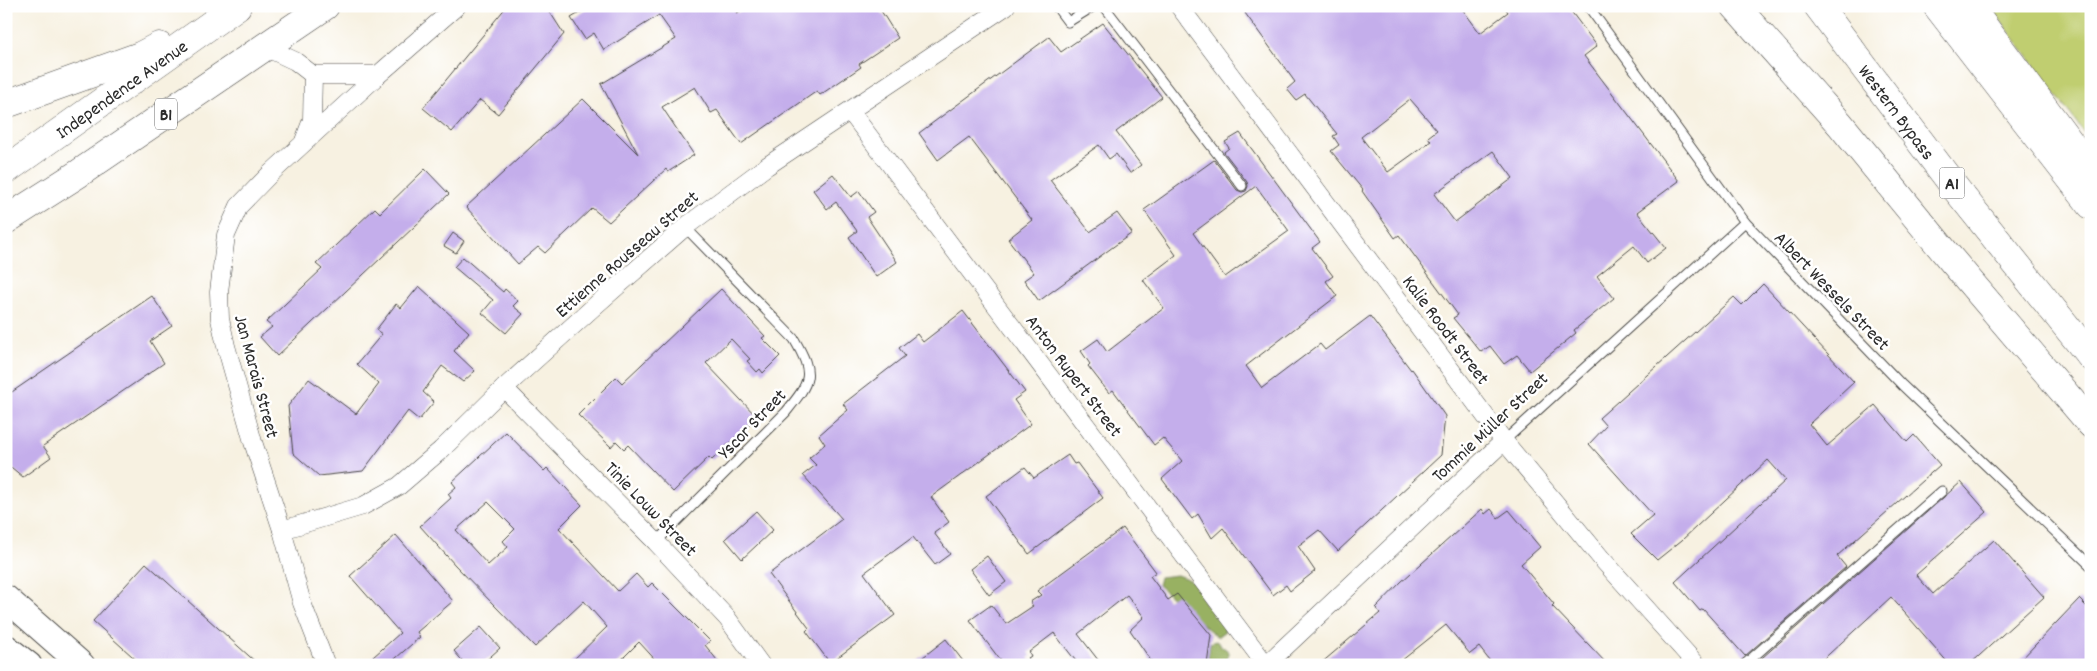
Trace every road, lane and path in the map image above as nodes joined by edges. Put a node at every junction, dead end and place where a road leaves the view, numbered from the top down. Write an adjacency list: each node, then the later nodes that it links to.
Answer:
1 (236, 6): 17 (main road, B1); 20 (main road, Independence Avenue / B1)
2 (325, 6): 14 (main road, B1)
3 (457, 6): 16 (street, Jan Marais Street)
4 (1006, 6): 18 (street, Ettienne Rousseau Street)
5 (1056, 6): 6 (lane)
6 (1094, 6)
7 (1104, 6): 23 (lane)
8 (1179, 6): 32 (street, Kalie Roodt Street)
9 (1588, 6): 26 (lane, Albert Wessels Street)
10 (1735, 6): 31 (main road)
11 (1818, 6): 29 (main road, Western Bypass / A1)
12 (1937, 6): 24 (main road)
13 (1969, 6): 21 (main road)
14 (265, 47): 15 (street); 22 (main road, B1)
15 (313, 75): 16 (street); 19 (street)
16 (378, 75): 19 (street, Jan Marais Street)
17 (6, 104)
18 (850, 111): 27 (street, Ettienne Rousseau Street); 43 (street, Anton Rupert Street)
19 (303, 144): 34 (street, Jan Marais Street)
20 (6, 170)
21 (2091, 171)
22 (78, 174): 25 (main road, B1); 28 (main road)
23 (1242, 186)
24 (2091, 205)
25 (6, 220)
26 (1745, 222): 32 (lane, Tommie Müller Street); 36 (lane, Albert Wessels Street)
27 (685, 227): 30 (street, Ettienne Rousseau Street); 35 (lane, Yscor Street)
28 (6, 235)
29 (2091, 357)
30 (504, 388): 34 (street, Ettienne Rousseau Street); 35 (street, Tinie Louw Street)
31 (2091, 424)
32 (1504, 441): 43 (street, Tommie Müller Street); 44 (street, Kalie Roodt Street)
33 (1942, 491): 45 (lane)
34 (282, 530): 41 (street, Jan Marais Street)
35 (656, 542): 42 (street, Tinie Louw Street)
36 (2091, 566)
37 (6, 598): 40 (main road)
38 (6, 647): 39 (main road)
39 (29, 665)
40 (82, 665)
41 (326, 665)
42 (761, 665)
43 (1266, 665)
44 (1697, 665)
45 (1744, 665)

